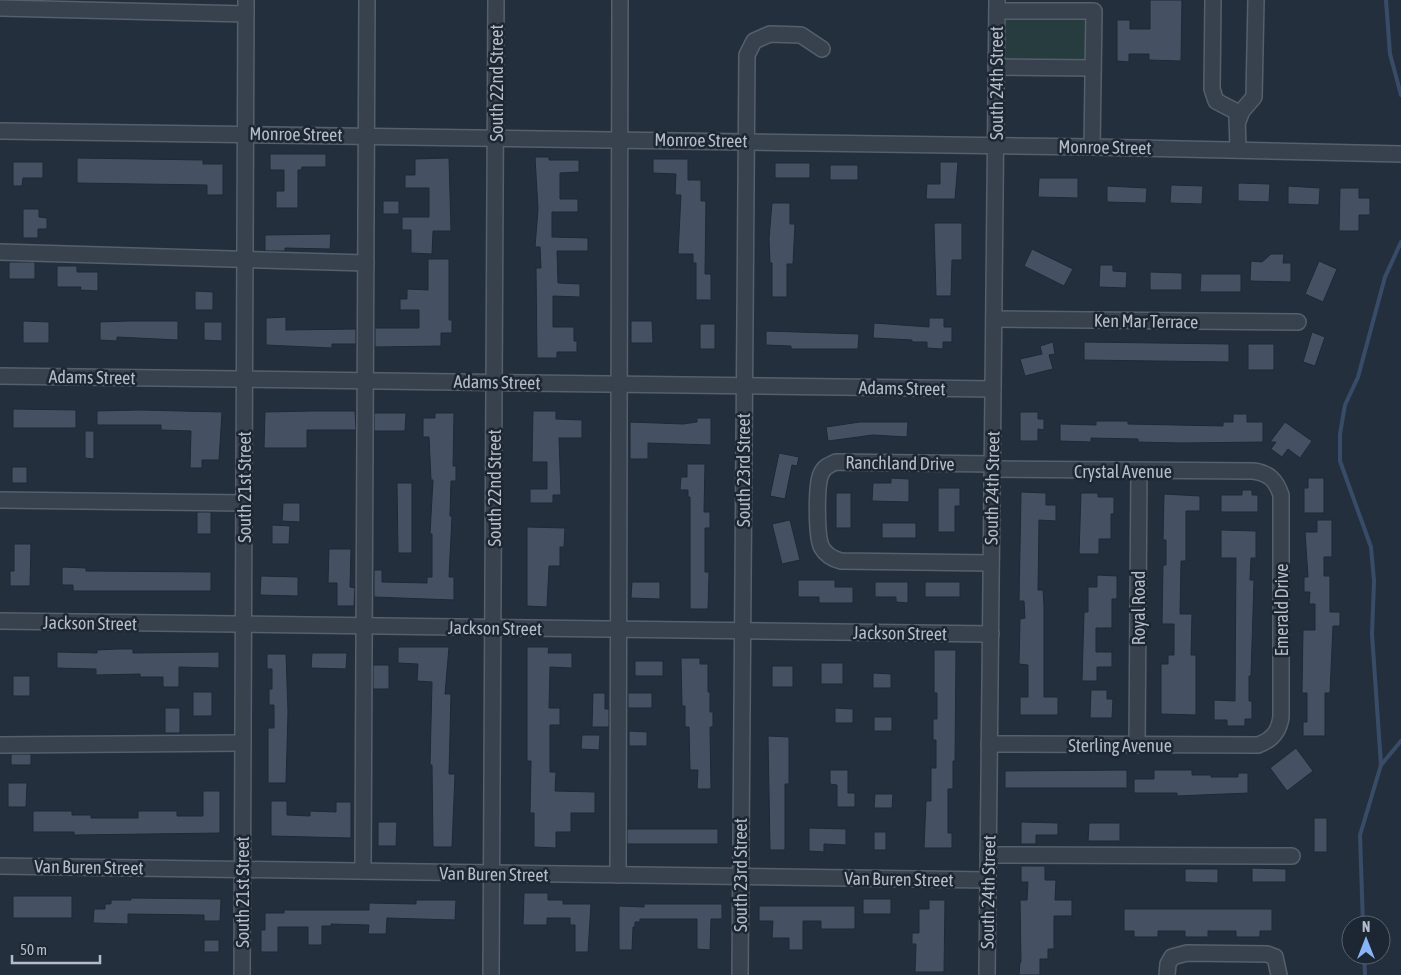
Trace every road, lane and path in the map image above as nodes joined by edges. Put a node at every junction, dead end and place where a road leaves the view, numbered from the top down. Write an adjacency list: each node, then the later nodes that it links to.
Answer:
1 (366, 0): 15 (street)
2 (496, 0): 16 (street, South 22nd Street)
3 (620, 0): 17 (street)
4 (1213, 0): 12 (street)
5 (1256, 0): 12 (street)
6 (997, 6): 10 (street, South 24th Street); 11 (street)
7 (246, 7): 8 (street); 14 (street, South 21st Street)
8 (0, 8)
9 (822, 49): 18 (street, South 23rd Street)
10 (996, 67): 11 (street); 19 (street, South 24th Street)
11 (1093, 68): 20 (street)
12 (1238, 121): 21 (street)
13 (0, 131): 14 (street, Monroe Street)
14 (245, 133): 15 (street, Monroe Street); 24 (street, South 21st Street)
15 (366, 135): 16 (street, Monroe Street); 25 (street)
16 (496, 138): 17 (street, Monroe Street); 31 (street, South 22nd Street)
17 (618, 139): 18 (street, Monroe Street); 32 (street)
18 (745, 141): 19 (street, Monroe Street); 33 (street, South 23rd Street)
19 (996, 145): 20 (street, Monroe Street); 26 (street, South 24th Street)
20 (1092, 147): 21 (street, Monroe Street)
21 (1238, 150): 22 (street, Monroe Street)
22 (1401, 154)
23 (0, 252): 24 (street)
24 (244, 258): 25 (street); 29 (street, South 21st Street)
25 (366, 263): 30 (street)
26 (994, 319): 27 (street, Ken Mar Terrace); 34 (street, South 24th Street)
27 (1298, 322)
28 (0, 376): 29 (street, Adams Street)
29 (244, 378): 30 (street, Adams Street); 39 (street, South 21st Street)
30 (366, 380): 31 (street, Adams Street); 43 (street)
31 (494, 382): 32 (street, Adams Street); 44 (street, South 22nd Street)
32 (620, 384): 33 (street, Adams Street); 45 (street)
33 (744, 385): 34 (street, Adams Street); 46 (street, South 23rd Street)
34 (994, 389): 35 (street, South 24th Street)
35 (992, 467): 36 (street, Crystal Avenue); 40 (street, South 24th Street); 40 (street, Ranchland Drive)
36 (1139, 471): 37 (street, Crystal Avenue); 51 (street, Royal Road)
37 (1253, 471): 52 (street, Emerald Drive)
38 (0, 500): 39 (street)
39 (244, 503): 42 (street, South 21st Street)
40 (991, 562): 47 (street, South 24th Street)
41 (0, 621): 42 (street, Jackson Street)
42 (243, 624): 43 (street, Jackson Street); 48 (street, South 21st Street)
43 (362, 626): 44 (street, Jackson Street); 57 (street)
44 (493, 628): 45 (street, Jackson Street); 58 (street, South 22nd Street)
45 (618, 629): 46 (street, Jackson Street); 59 (street)
46 (742, 631): 47 (street, Jackson Street); 60 (street, South 23rd Street)
47 (991, 634): 49 (street, South 24th Street)
48 (242, 743): 50 (street); 56 (street, South 21st Street)
49 (990, 744): 51 (street, Sterling Avenue); 53 (street, South 24th Street)
50 (0, 745)
51 (1137, 745): 52 (street, Sterling Avenue)
52 (1250, 746)
53 (988, 855): 54 (street); 61 (street, South 24th Street)
54 (1292, 856)
55 (0, 866): 56 (street, Van Buren Street)
56 (242, 869): 57 (street, Van Buren Street); 62 (street, South 21st Street)
57 (362, 871): 58 (street, Van Buren Street)
58 (492, 874): 59 (street, Van Buren Street); 63 (street, South 22nd Street)
59 (618, 875): 60 (street, Van Buren Street)
60 (740, 877): 61 (street, Van Buren Street); 64 (street, South 23rd Street)
61 (988, 880): 65 (street, South 24th Street)
62 (242, 975)
63 (491, 975)
64 (740, 975)
65 (987, 975)
66 (1167, 975): 67 (street)
67 (1279, 975)

